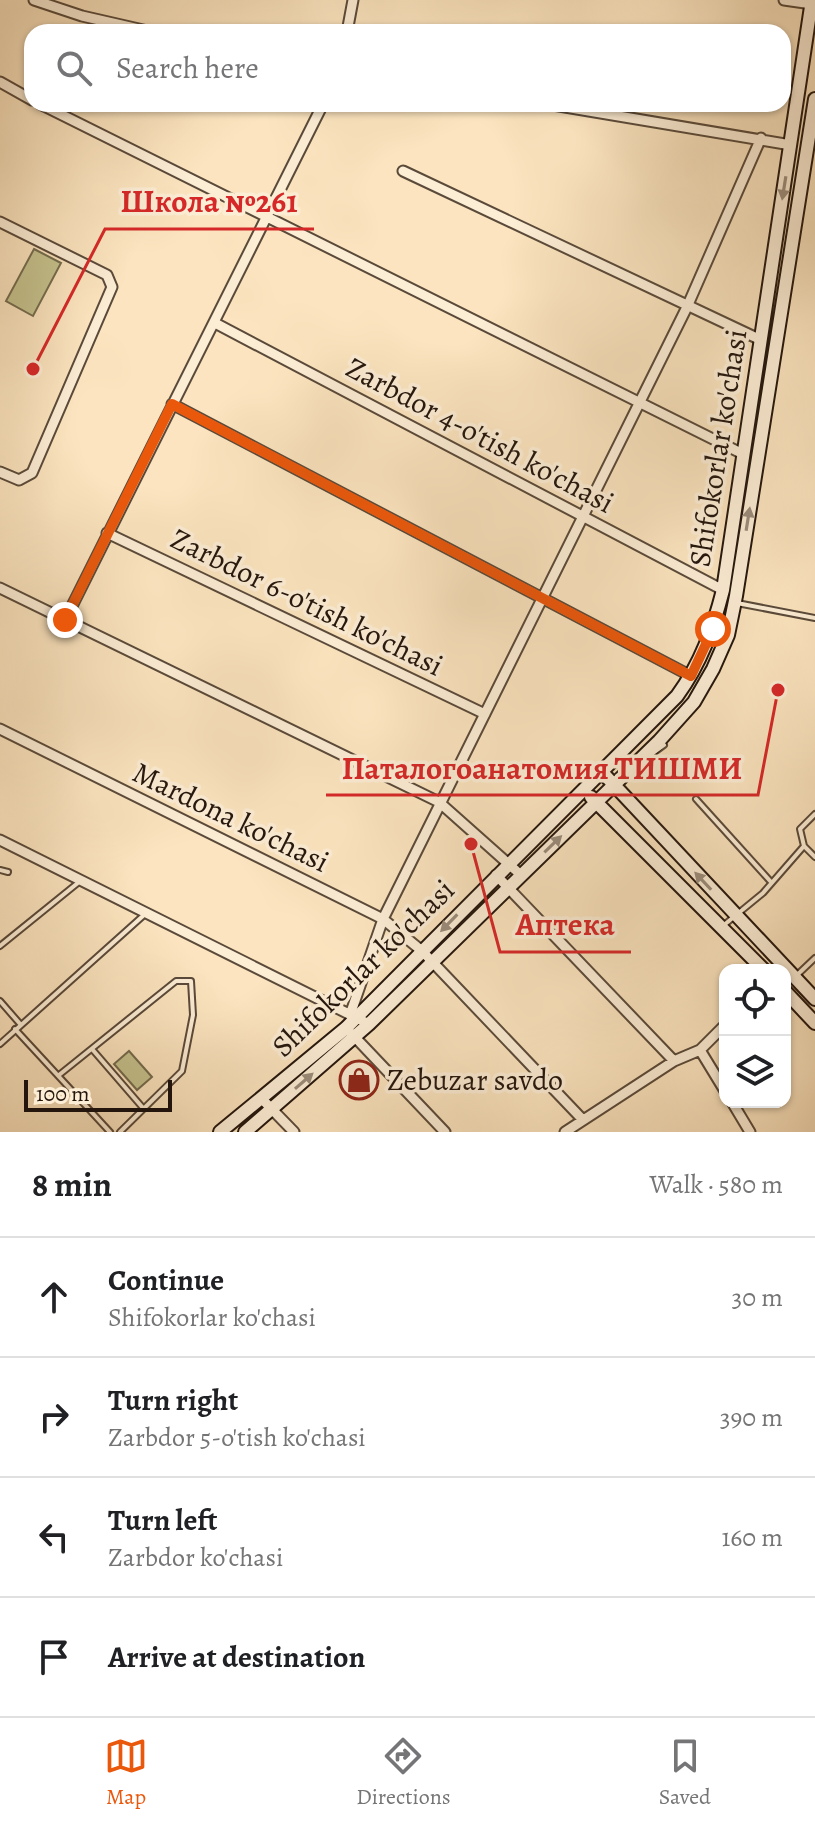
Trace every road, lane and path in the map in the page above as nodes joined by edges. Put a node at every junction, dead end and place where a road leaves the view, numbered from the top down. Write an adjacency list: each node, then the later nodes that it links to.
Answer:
1 (34, 0): 5 (street)
2 (353, 0): 6 (street)
3 (784, 0): 4 (street)
4 (812, 2): 14 (main road, Shifokorlar ko'chasi)
5 (117, 24)
6 (348, 24)
7 (0, 82): 8 (street)
8 (24, 96)
9 (815, 99): 30 (main road, Shifokorlar ko'chasi, one-way to 9)
10 (56, 112): 16 (street)
11 (319, 112): 16 (street)
12 (597, 112): 13 (street)
13 (761, 138): 14 (street); 18 (street)
14 (791, 145): 20 (main road, Shifokorlar ko'chasi, one-way to 20)
15 (403, 171): 18 (street)
16 (267, 215): 19 (street); 21 (street)
17 (0, 222): 24 (street)
18 (687, 307): 20 (street); 21 (street)
19 (215, 323): 22 (street); 25 (street, Zarbdor 4-o'tish ko'chasi)
20 (761, 340): 23 (main road, Shifokorlar ko'chasi)
21 (638, 400): 23 (street); 25 (street)
22 (172, 404): 26 (street); 29 (street)
23 (743, 454): 28 (main road, Shifokorlar ko'chasi)
24 (0, 472)
25 (582, 515): 28 (street, Zarbdor 4-o'tish ko'chasi); 29 (street)
26 (107, 533): 32 (street); 34 (street, Zarbdor 6-o'tish ko'chasi)
27 (0, 588): 32 (street)
28 (723, 590): 33 (main road, Shifokorlar ko'chasi)
29 (544, 599): 33 (street); 34 (street)
30 (735, 603): 31 (lane); 37 (main road, Shifokorlar ko'chasi)
31 (815, 618)
32 (65, 620): 40 (street)
33 (691, 676): 36 (main road, Shifokorlar ko'chasi)
34 (485, 714): 40 (street)
35 (0, 729): 56 (street, Mardona ko'chasi)
36 (601, 771): 37 (main road); 38 (main road, Shifokorlar ko'chasi)
37 (615, 785): 41 (main road, Shifokorlar ko'chasi); 55 (main road, one-way to 37)
38 (584, 789): 41 (main road); 46 (main road, Shifokorlar ko'chasi)
39 (696, 799): 52 (lane)
40 (439, 802): 46 (street); 56 (street)
41 (597, 803): 50 (main road, Shifokorlar ko'chasi, one-way to 41); 57 (main road)
42 (815, 814): 44 (lane)
43 (0, 840): 51 (street)
44 (804, 846): 45 (lane); 52 (lane)
45 (815, 857)
46 (507, 864): 49 (main road, Shifokorlar ko'chasi); 50 (street)
47 (0, 870): 48 (lane)
48 (8, 872)
49 (496, 875): 53 (street); 59 (main road, Shifokorlar ko'chasi, one-way to 59)
50 (521, 875): 53 (main road, Shifokorlar ko'chasi)
51 (81, 881): 54 (street); 58 (lane)
52 (771, 882): 55 (lane)
53 (508, 888): 61 (main road, Shifokorlar ko'chasi); 75 (street)
54 (146, 913): 68 (street); 69 (lane)
55 (735, 915): 57 (lane); 63 (main road)
56 (383, 919): 59 (street, Mardona ko'chasi); 68 (street)
57 (722, 927): 62 (main road)
58 (0, 946)
59 (422, 951): 61 (street, Mardona ko'chasi); 68 (main road, Shifokorlar ko'chasi)
60 (815, 958): 63 (lane)
61 (432, 962): 68 (main road, Shifokorlar ko'chasi); 82 (street, Mardona ko'chasi)
62 (758, 964)
63 (794, 978): 65 (main road)
64 (791, 997): 67 (main road)
65 (815, 999)
66 (0, 1001): 69 (lane)
67 (815, 1023)
68 (352, 1024): 78 (main road, Shifokorlar ko'chasi); 81 (main road, Shifokorlar ko'chasi, one-way to 68); 88 (street)
69 (21, 1025): 70 (lane)
70 (15, 1029): 72 (lane); 76 (lane)
71 (719, 1031): 74 (street)
72 (0, 1044)
73 (92, 1049): 76 (lane); 80 (lane); 80 (lane)
74 (700, 1050): 75 (street); 77 (street)
75 (674, 1061): 82 (street)
76 (59, 1075): 83 (lane)
77 (719, 1081)
78 (261, 1098): 81 (street); 85 (main road, Shifokorlar ko'chasi)
79 (736, 1108): 90 (street)
80 (144, 1109): 84 (lane)
81 (272, 1109): 86 (main road, Shifokorlar ko'chasi); 87 (street)
82 (583, 1120): 89 (street)
83 (110, 1132)
84 (120, 1132)
85 (220, 1132)
86 (245, 1132)
87 (294, 1132)
88 (445, 1132)
89 (565, 1132)
90 (750, 1132)

